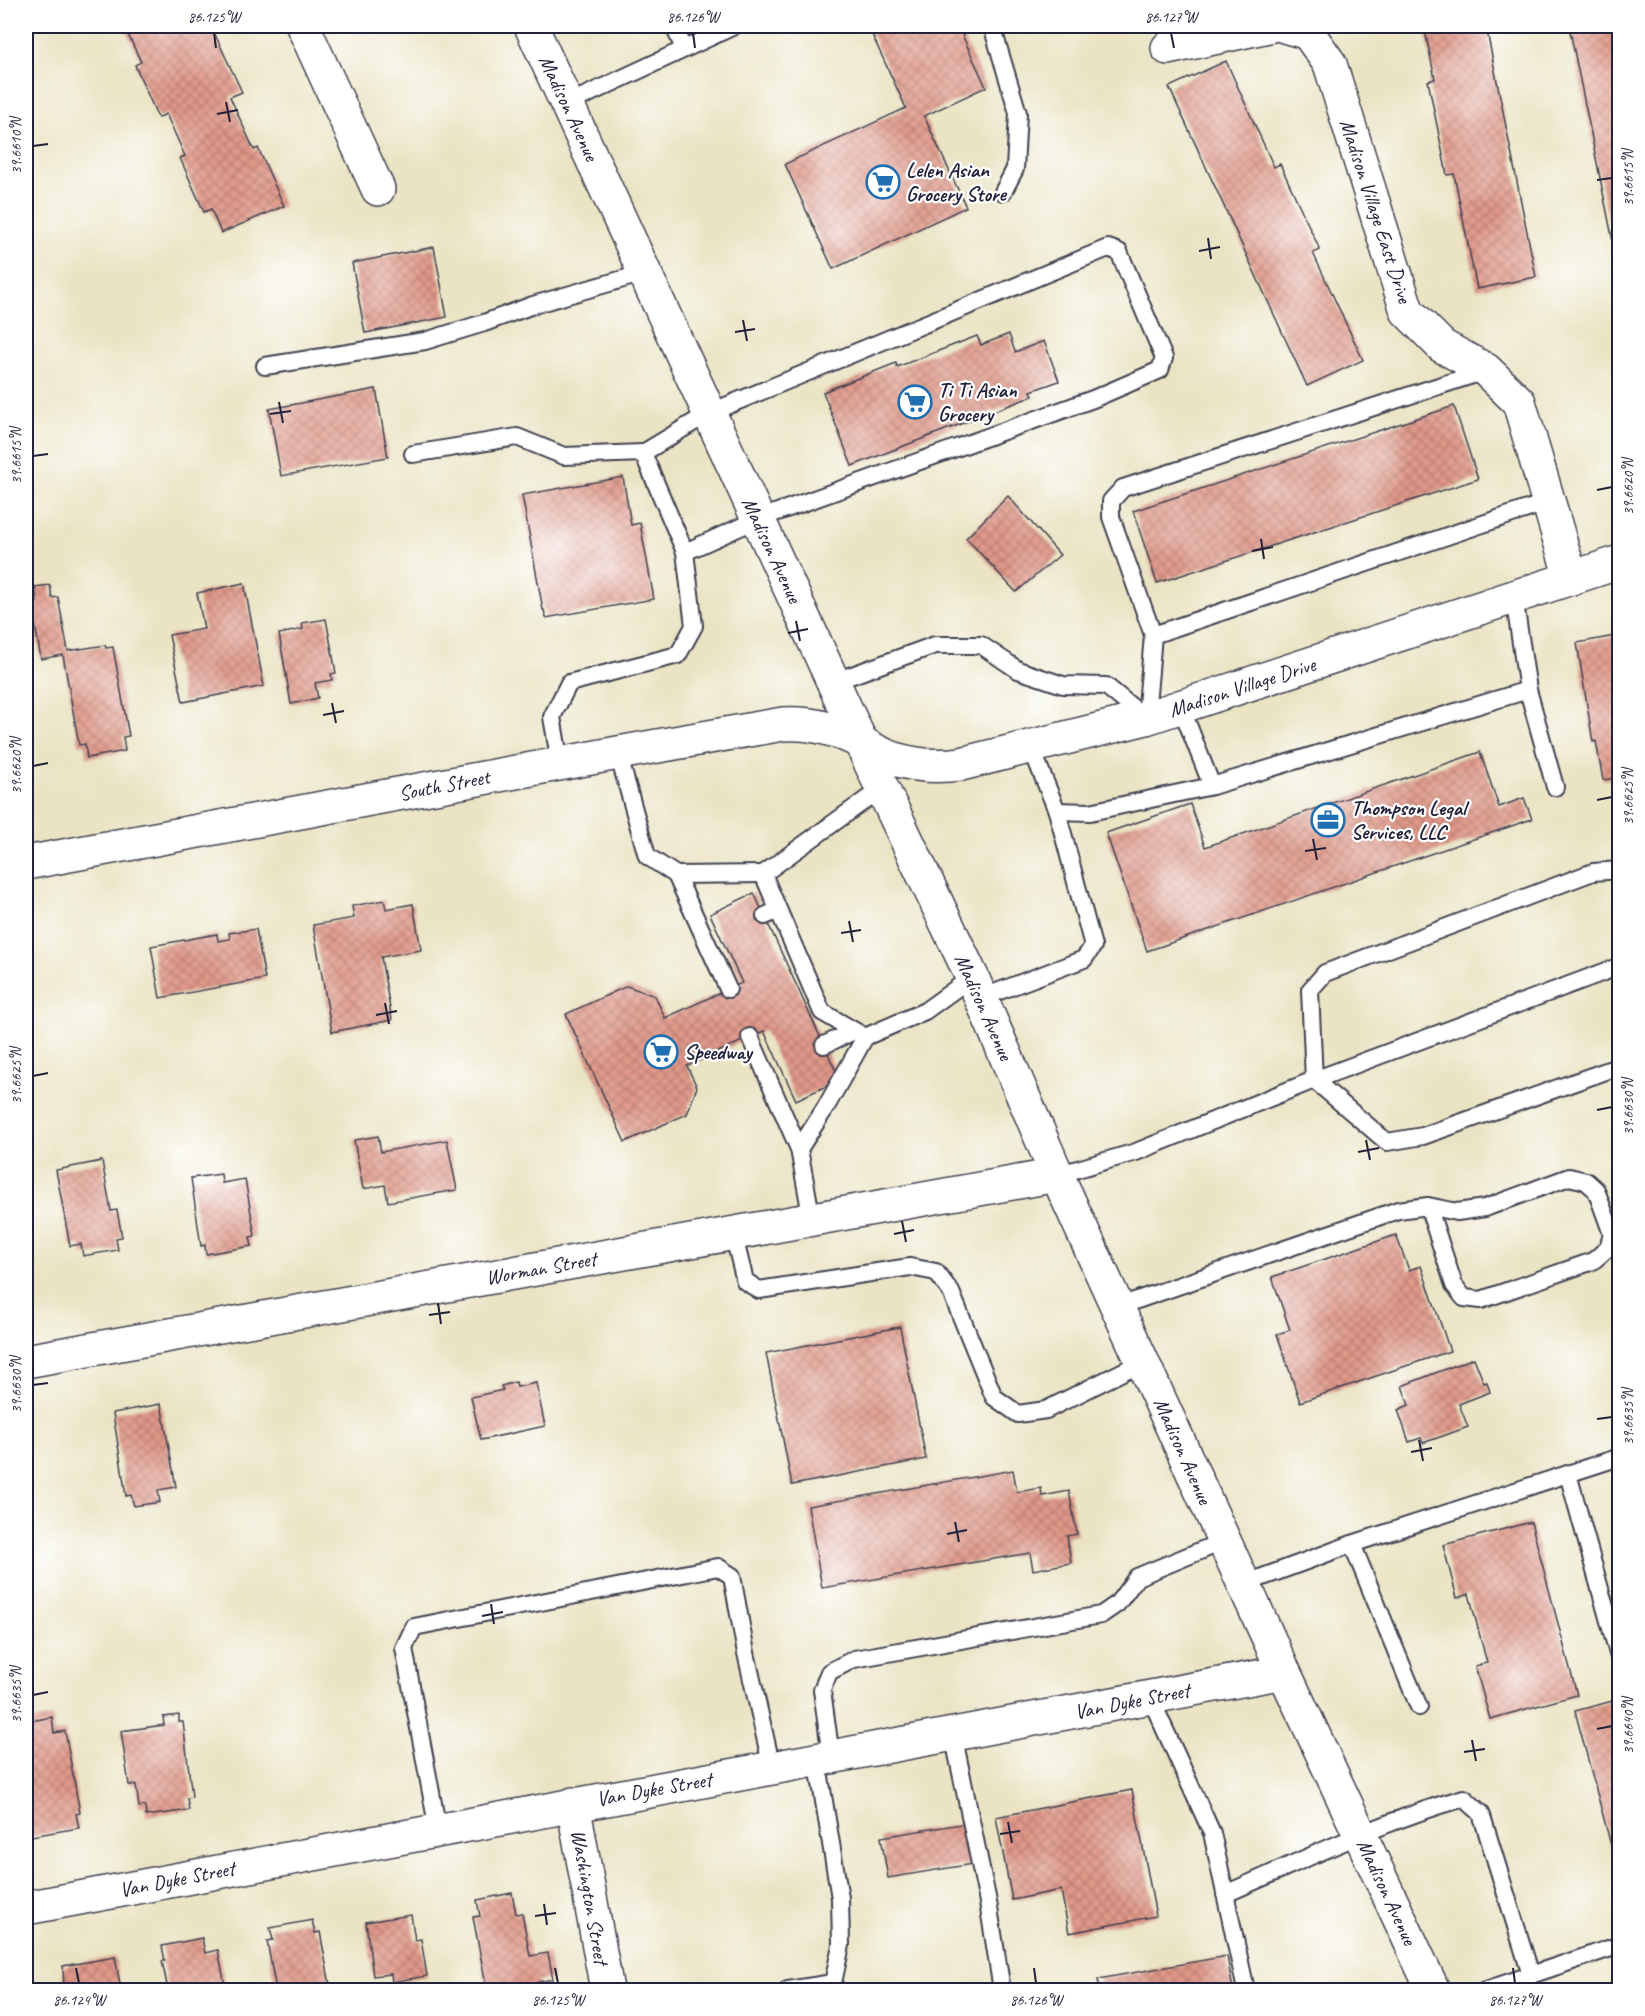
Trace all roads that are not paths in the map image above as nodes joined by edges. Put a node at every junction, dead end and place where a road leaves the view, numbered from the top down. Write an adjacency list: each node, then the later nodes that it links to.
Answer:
1 (303, 26): 11 (street)
2 (531, 26): 10 (street, Madison Avenue)
3 (674, 26): 9 (lane)
4 (734, 26): 9 (lane)
5 (992, 26): 12 (lane)
6 (1269, 26): 8 (street)
7 (1284, 26): 15 (street, Madison Village East Drive)
8 (1168, 48)
9 (684, 49): 10 (lane)
10 (567, 104): 13 (street, Madison Avenue)
11 (378, 189)
12 (1003, 192)
13 (644, 273): 14 (lane); 16 (street, Madison Avenue)
14 (266, 366)
15 (1486, 370): 19 (street, Madison Village East Drive); 25 (lane)
16 (709, 413): 17 (lane); 20 (street, Madison Avenue); 20 (lane)
17 (643, 453): 18 (lane); 21 (lane)
18 (413, 454)
19 (1548, 502): 23 (street, Madison Village East Drive); 25 (lane)
20 (758, 519): 21 (lane); 26 (street, Madison Avenue)
21 (685, 552): 33 (lane)
22 (1620, 562): 23 (street, Madison Village Drive)
23 (1570, 578): 24 (street, Madison Village Drive)
24 (1514, 597): 27 (lane); 28 (street, Madison Village Drive)
25 (1153, 635): 29 (lane)
26 (833, 682): 29 (lane); 30 (street, Madison Avenue)
27 (1528, 690): 34 (lane); 35 (lane)
28 (1181, 707): 29 (street, Madison Village Drive); 34 (lane)
29 (1146, 718): 31 (street, Madison Village Drive)
30 (861, 742): 31 (street, Madison Village Drive); 32 (street, South Street); 36 (street, Madison Avenue)
31 (1031, 747): 37 (lane)
32 (618, 753): 33 (street, South Street); 41 (lane)
33 (560, 764): 38 (street, South Street)
34 (1212, 786): 37 (lane)
35 (1555, 787)
36 (882, 788): 40 (lane); 44 (street, Madison Avenue)
37 (1057, 811): 44 (lane)
38 (26, 863)
39 (1620, 870): 49 (lane)
40 (763, 874): 41 (lane); 45 (lane)
41 (676, 875): 43 (lane)
42 (1620, 966): 49 (lane)
43 (731, 983)
44 (976, 988): 45 (lane); 51 (street, Madison Avenue)
45 (859, 1034): 47 (lane); 50 (lane)
46 (750, 1037): 50 (lane)
47 (824, 1045)
48 (1620, 1066): 49 (lane)
49 (1314, 1080): 51 (lane)
50 (799, 1149): 53 (lane)
51 (1057, 1175): 53 (street, Worman Street); 55 (street, Madison Avenue)
52 (1428, 1206): 52 (lane); 55 (lane)
53 (812, 1220): 54 (street, Worman Street)
54 (733, 1233): 56 (street, Worman Street); 57 (lane)
55 (1118, 1307): 57 (street, Madison Avenue)
56 (26, 1361)
57 (1142, 1362): 60 (street, Madison Avenue)
58 (1620, 1457): 59 (lane)
59 (1568, 1474): 61 (lane); 63 (lane)
60 (1224, 1541): 62 (street, Madison Avenue); 68 (lane)
61 (1352, 1544): 62 (lane); 66 (lane)
62 (1244, 1584): 64 (street, Madison Avenue)
63 (1618, 1657)
64 (1284, 1672): 65 (street, Van Dyke Street); 72 (street, Madison Avenue)
65 (1150, 1697): 67 (street, Van Dyke Street); 73 (lane)
66 (1419, 1707)
67 (953, 1734): 68 (street, Van Dyke Street); 79 (lane)
68 (824, 1758): 69 (street, Van Dyke Street); 78 (lane)
69 (772, 1768): 70 (street, Van Dyke Street); 71 (lane)
70 (573, 1804): 71 (street, Van Dyke Street); 77 (street, Washington Street)
71 (438, 1830): 74 (street, Van Dyke Street)
72 (1361, 1836): 73 (lane); 76 (lane); 81 (street, Madison Avenue)
73 (1225, 1894): 80 (lane)
74 (26, 1908)
75 (1620, 1945): 76 (lane)
76 (1531, 1976): 82 (lane)
77 (607, 1990)
78 (788, 1990)
79 (1002, 1990)
80 (1246, 1990)
81 (1433, 1990)
82 (1486, 1990)

